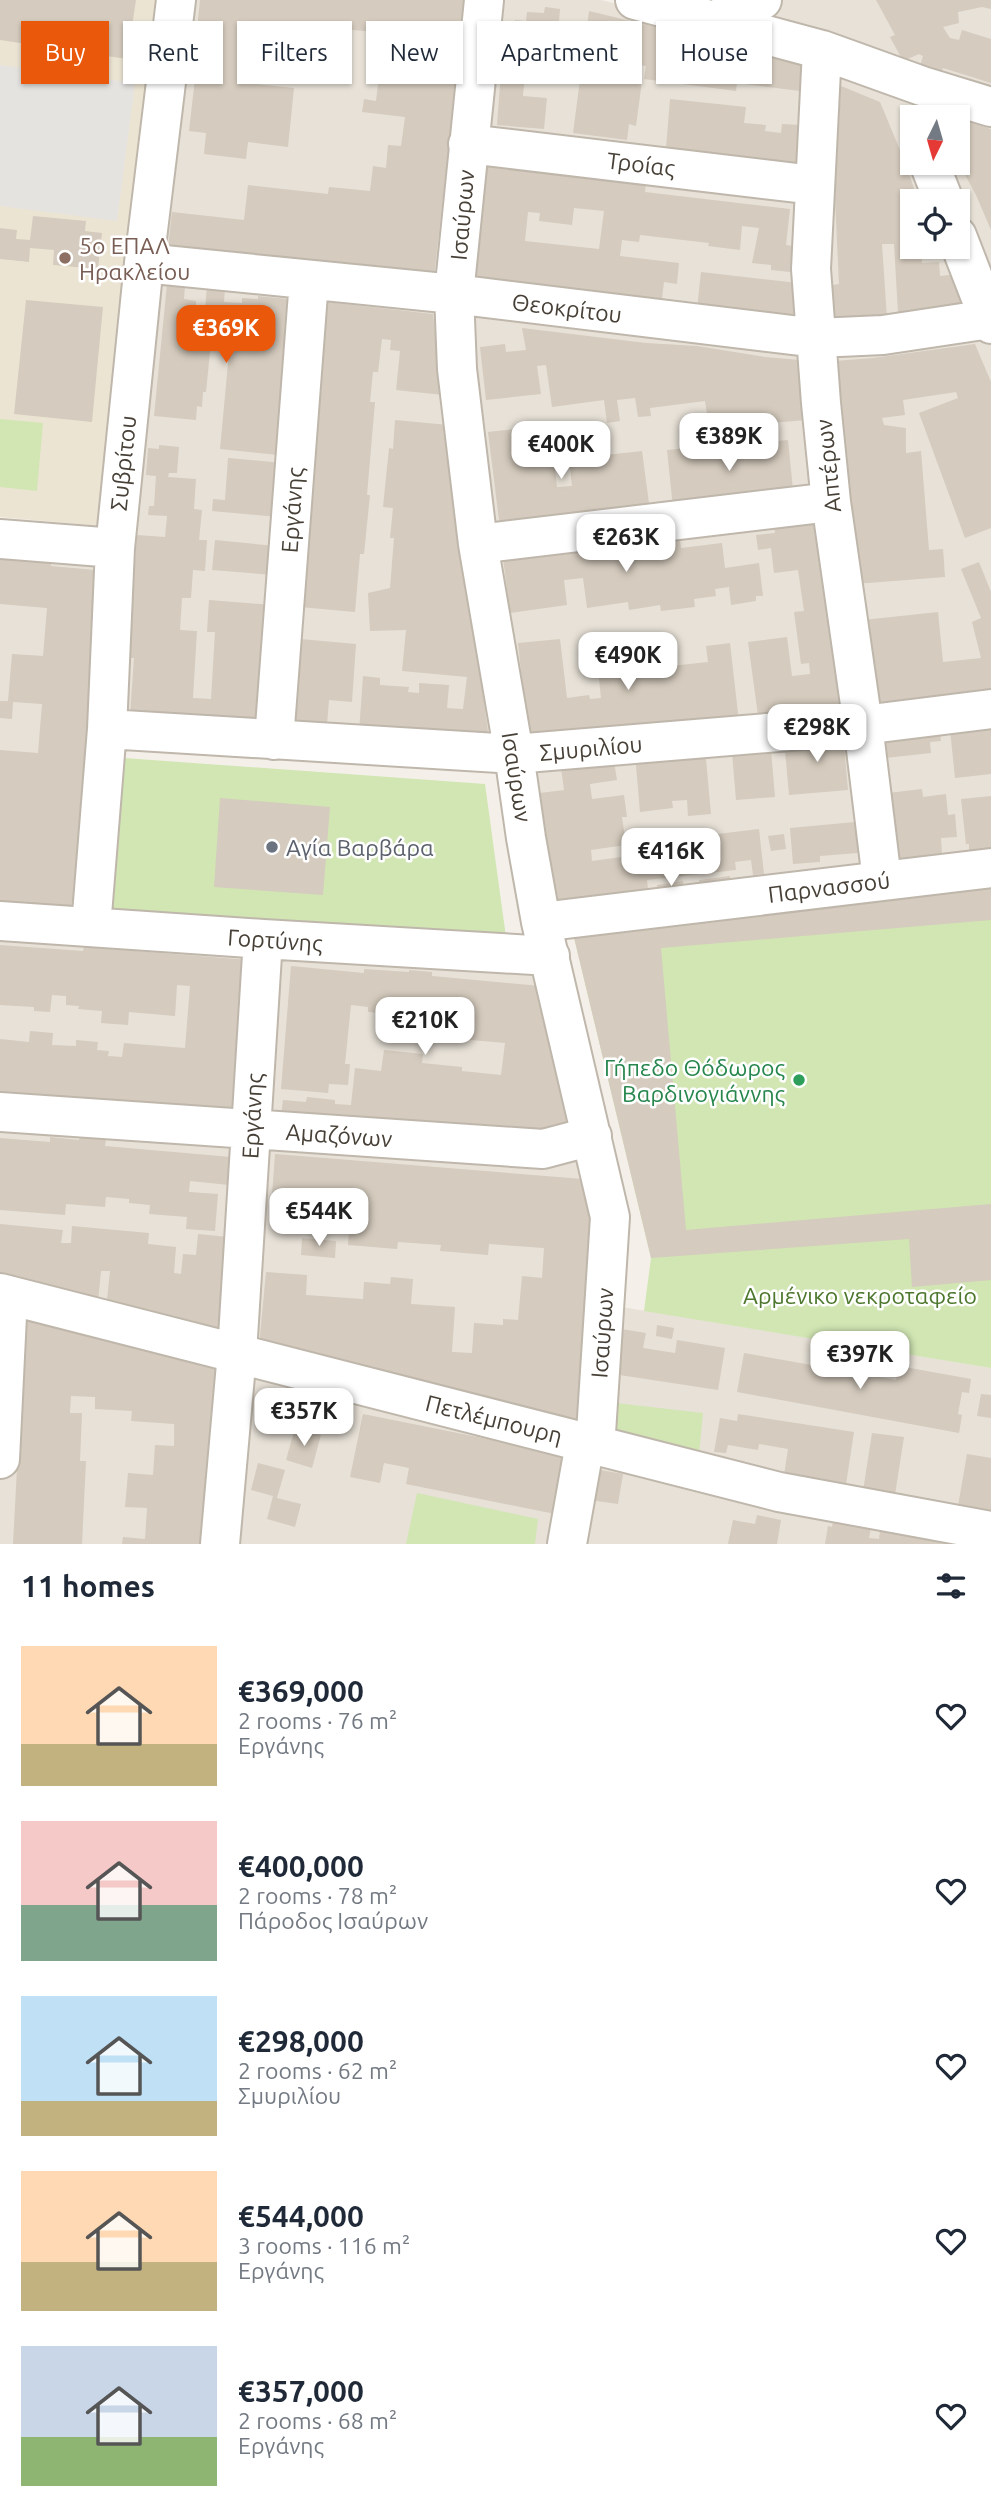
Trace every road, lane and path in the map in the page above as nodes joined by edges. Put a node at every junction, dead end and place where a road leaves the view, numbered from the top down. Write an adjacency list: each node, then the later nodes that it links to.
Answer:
1 (176, 0): 12 (street, Συβρίτου)
2 (484, 0): 9 (street, Ισαύρων)
3 (635, 0): 4 (street)
4 (677, 5): 5 (street)
5 (736, 7): 6 (street)
6 (836, 55): 7 (street); 10 (street, Απτέρων)
7 (920, 101): 8 (street)
8 (991, 107)
9 (468, 144): 10 (street, Τροίας); 14 (street, Ισαύρων)
10 (814, 185): 16 (street, Απτέρων)
11 (966, 259): 15 (street)
12 (145, 263): 13 (street, Θεοκρίτου); 20 (street, Συβρίτου)
13 (309, 280): 14 (street, Θεοκρίτου); 24 (street, Εργάνης)
14 (454, 294): 16 (street, Θεοκρίτου); 19 (street, Ισαύρων)
15 (990, 321): 16 (street, Θεοκρίτου)
16 (817, 338): 17 (street, Απτέρων)
17 (831, 502): 19 (street); 22 (street, Απτέρων)
18 (0, 539): 20 (street)
19 (478, 544): 25 (street, Ισαύρων)
20 (115, 548): 23 (street, Συβρίτου)
21 (991, 709): 22 (street, Σμυριλίου)
22 (863, 725): 25 (street, Σμυριλίου); 27 (street, Απτέρων)
23 (107, 729): 24 (street, Σμυριλίου); 29 (street, Συβρίτου)
24 (274, 740): 25 (street, Σμυριλίου)
25 (514, 754): 31 (street, Ισαύρων)
26 (991, 868): 27 (street, Παρνασσού)
27 (882, 880): 31 (street, Παρνασσού)
28 (0, 921): 29 (street, Γορτύνης)
29 (91, 927): 30 (street, Γορτύνης)
30 (263, 939): 31 (street, Γορτύνης); 33 (street, Εργάνης)
31 (546, 939): 34 (street, Ισαύρων)
32 (0, 1112): 33 (street, Αμαζόνων)
33 (252, 1129): 34 (street, Αμαζόνων); 36 (street, Εργάνης)
34 (592, 1136): 37 (street, Ισαύρων)
35 (4, 1294): 36 (street, Πετλέμπουρη); 38 (street)
36 (237, 1353): 37 (street, Πετλέμπουρη); 40 (street, Εργάνης)
37 (590, 1444): 39 (street, Πετλέμπουρη); 41 (street, Ισαύρων)
38 (0, 1459)
39 (991, 1531)
40 (220, 1544)
41 (567, 1544)

